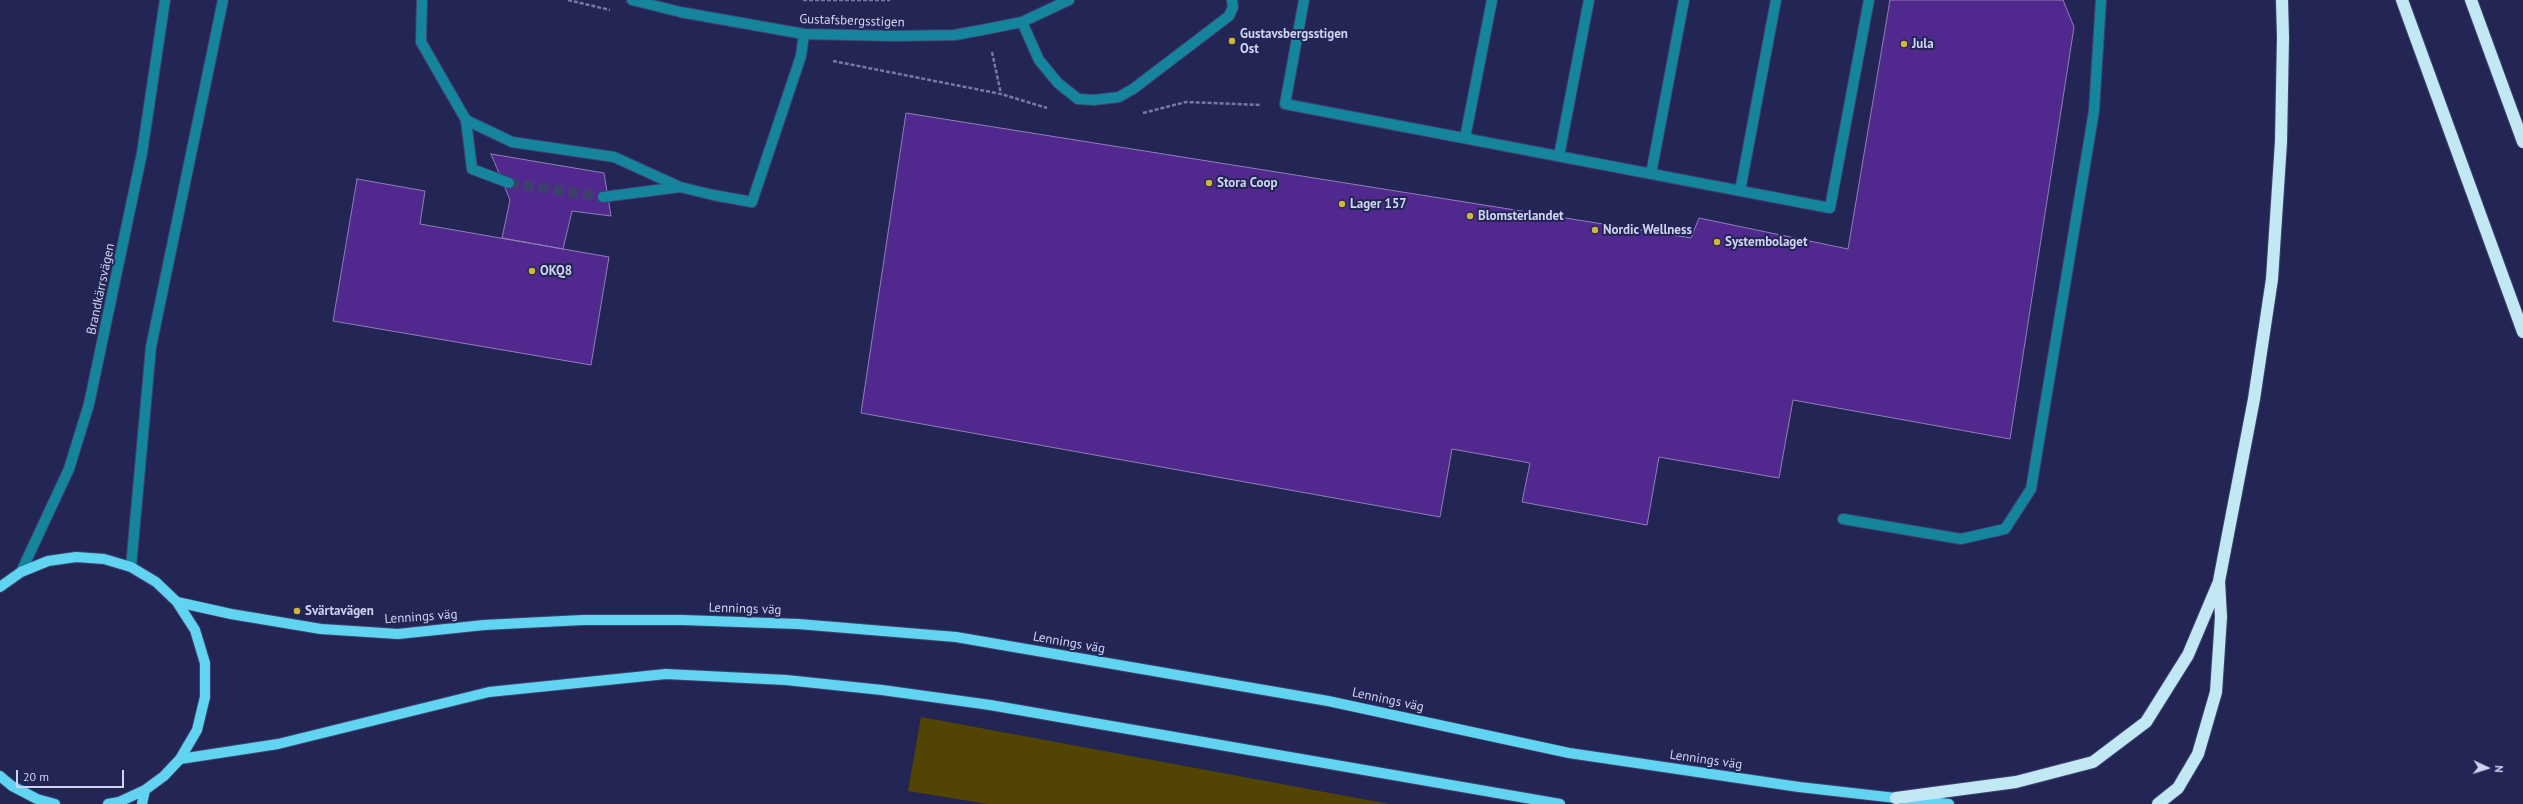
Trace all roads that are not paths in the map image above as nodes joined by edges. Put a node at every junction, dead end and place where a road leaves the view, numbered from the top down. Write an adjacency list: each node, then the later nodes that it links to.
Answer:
1 (165, 0): 31 (street, Brandkärrsvägen)
2 (223, 0): 30 (street)
3 (422, 0): 19 (street)
4 (632, 0): 18 (street, Gustafsbergsstigen)
5 (1069, 0): 17 (street, Gustafsbergsstigen)
6 (1232, 0): 17 (street)
7 (1304, 0): 20 (street)
8 (1492, 0): 20 (street)
9 (1589, 0): 22 (street)
10 (1684, 0): 23 (street)
11 (1776, 0): 26 (street)
12 (1869, 0): 26 (street)
13 (2101, 0): 29 (street)
14 (2282, 0): 32 (highway)
15 (2402, 0): 28 (highway)
16 (2471, 0): 21 (highway)
17 (1022, 22): 18 (street, Gustafsbergsstigen)
18 (804, 34): 25 (street)
19 (466, 120): 24 (street); 25 (street)
20 (1465, 138): 22 (street)
21 (2523, 142)
22 (1559, 156): 23 (street)
23 (1651, 174): 26 (street)
24 (509, 183)
25 (680, 187): 27 (street)
26 (1740, 191)
27 (603, 197)
28 (2523, 332)
29 (1843, 519)
30 (131, 567): 31 (main road); 34 (main road)
31 (21, 572): 33 (main road)
32 (2219, 581): 38 (highway); 44 (highway)
33 (0, 586)
34 (177, 602): 35 (main road); 38 (main road, Lennings väg)
35 (180, 759): 37 (main road); 42 (main road)
36 (0, 776): 39 (main road)
37 (145, 790): 40 (main road); 41 (main road)
38 (1896, 798): 43 (main road, Lennings väg)
39 (55, 804)
40 (108, 804)
41 (142, 804)
42 (1560, 804)
43 (1949, 804)
44 (2158, 804)

